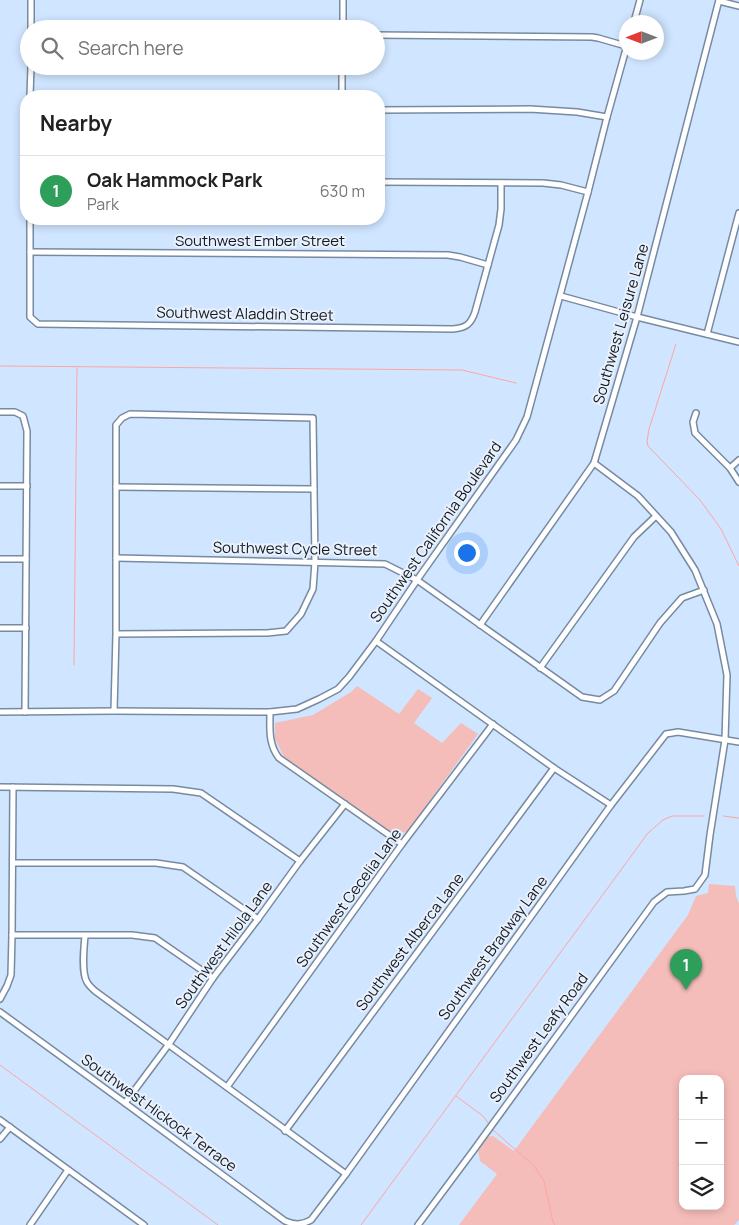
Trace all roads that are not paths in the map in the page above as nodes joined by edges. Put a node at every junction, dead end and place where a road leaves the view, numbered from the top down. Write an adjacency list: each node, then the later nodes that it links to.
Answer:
1 (31, 0): 7 (street)
2 (344, 0): 8 (street)
3 (640, 0): 6 (street)
4 (719, 0): 5 (street); 26 (street, Southwest Leisure Lane)
5 (739, 6)
6 (636, 15)
7 (31, 20)
8 (343, 20)
9 (385, 35): 10 (street)
10 (619, 45)
11 (622, 60): 17 (street, Southwest California Boulevard)
12 (31, 75): 14 (street)
13 (342, 75): 15 (street)
14 (30, 90)
15 (342, 90)
16 (385, 110): 17 (street)
17 (607, 117): 20 (street, Southwest California Boulevard)
18 (385, 182): 19 (street)
19 (501, 183): 20 (street); 24 (street)
20 (588, 192): 25 (street, Southwest California Boulevard)
21 (739, 214): 27 (street)
22 (30, 225): 23 (street)
23 (30, 252): 24 (street, Southwest Ember Street); 24 (street, Southwest Aladdin Street)
24 (488, 265)
25 (560, 296): 26 (street); 44 (street, Southwest California Boulevard)
26 (637, 317): 27 (street); 32 (street, Southwest Leisure Lane)
27 (707, 334): 28 (street)
28 (739, 342)
29 (0, 412): 36 (street)
30 (696, 413): 33 (street)
31 (739, 460): 33 (street)
32 (594, 463): 39 (street); 46 (street, Southwest Leisure Lane)
33 (730, 468): 34 (street)
34 (739, 482)
35 (0, 486): 36 (street)
36 (27, 486): 42 (street)
37 (116, 487): 38 (street); 38 (street); 40 (street)
38 (314, 489): 43 (street)
39 (656, 516): 45 (street); 51 (street)
40 (116, 558): 43 (street, Southwest Cycle Street); 49 (street)
41 (0, 559): 42 (street)
42 (26, 559): 48 (street)
43 (314, 562): 44 (street, Southwest Cycle Street); 49 (street)
44 (417, 580): 46 (street, Southwest Cycle Street); 50 (street, Southwest California Boulevard)
45 (704, 590): 51 (street, Southwest Cycle Street); 57 (street)
46 (480, 625): 51 (street, Southwest Cycle Street)
47 (0, 628): 48 (street)
48 (26, 628): 54 (street)
49 (116, 634): 52 (street)
50 (376, 641): 55 (street, Southwest California Boulevard); 56 (street)
51 (540, 668)
52 (114, 711): 54 (street, Southwest California Boulevard); 55 (street, Southwest California Boulevard)
53 (0, 712): 54 (street, Southwest California Boulevard)
54 (25, 712)
55 (270, 712): 62 (street)
56 (493, 724): 59 (street); 64 (street, Southwest Cecelia Lane)
57 (725, 740): 58 (street); 63 (street, Southwest Bradway Lane); 85 (street, Southwest Leafy Road)
58 (739, 742)
59 (554, 768): 63 (street); 78 (street, Southwest Alberca Lane)
60 (0, 787): 61 (street)
61 (12, 787): 65 (street); 66 (street)
62 (345, 804): 64 (street); 65 (street, Southwest Hilola Lane)
63 (611, 806): 81 (street, Southwest Bradway Lane)
64 (402, 844): 74 (street, Southwest Cecelia Lane)
65 (300, 860): 67 (street, Southwest Hilola Lane)
66 (12, 863): 67 (street); 68 (street)
67 (258, 919): 70 (street, Southwest Hilola Lane)
68 (12, 935): 69 (street); 71 (street)
69 (84, 936): 70 (street); 73 (street)
70 (213, 978): 73 (street, Southwest Hilola Lane)
71 (0, 999)
72 (0, 1012): 75 (street, Southwest Hickock Terrace)
73 (168, 1044): 74 (street); 75 (street, Southwest Hilola Lane)
74 (227, 1087): 78 (street)
75 (125, 1103): 82 (street, Southwest Hickock Terrace)
76 (0, 1120): 77 (street)
77 (10, 1127): 79 (street); 80 (street)
78 (285, 1131): 81 (street)
79 (0, 1139)
80 (68, 1170): 83 (street); 84 (street)
81 (346, 1174): 82 (street, Southwest Bradway Lane)
82 (306, 1224)
83 (30, 1225)
84 (144, 1225)
85 (418, 1225)

